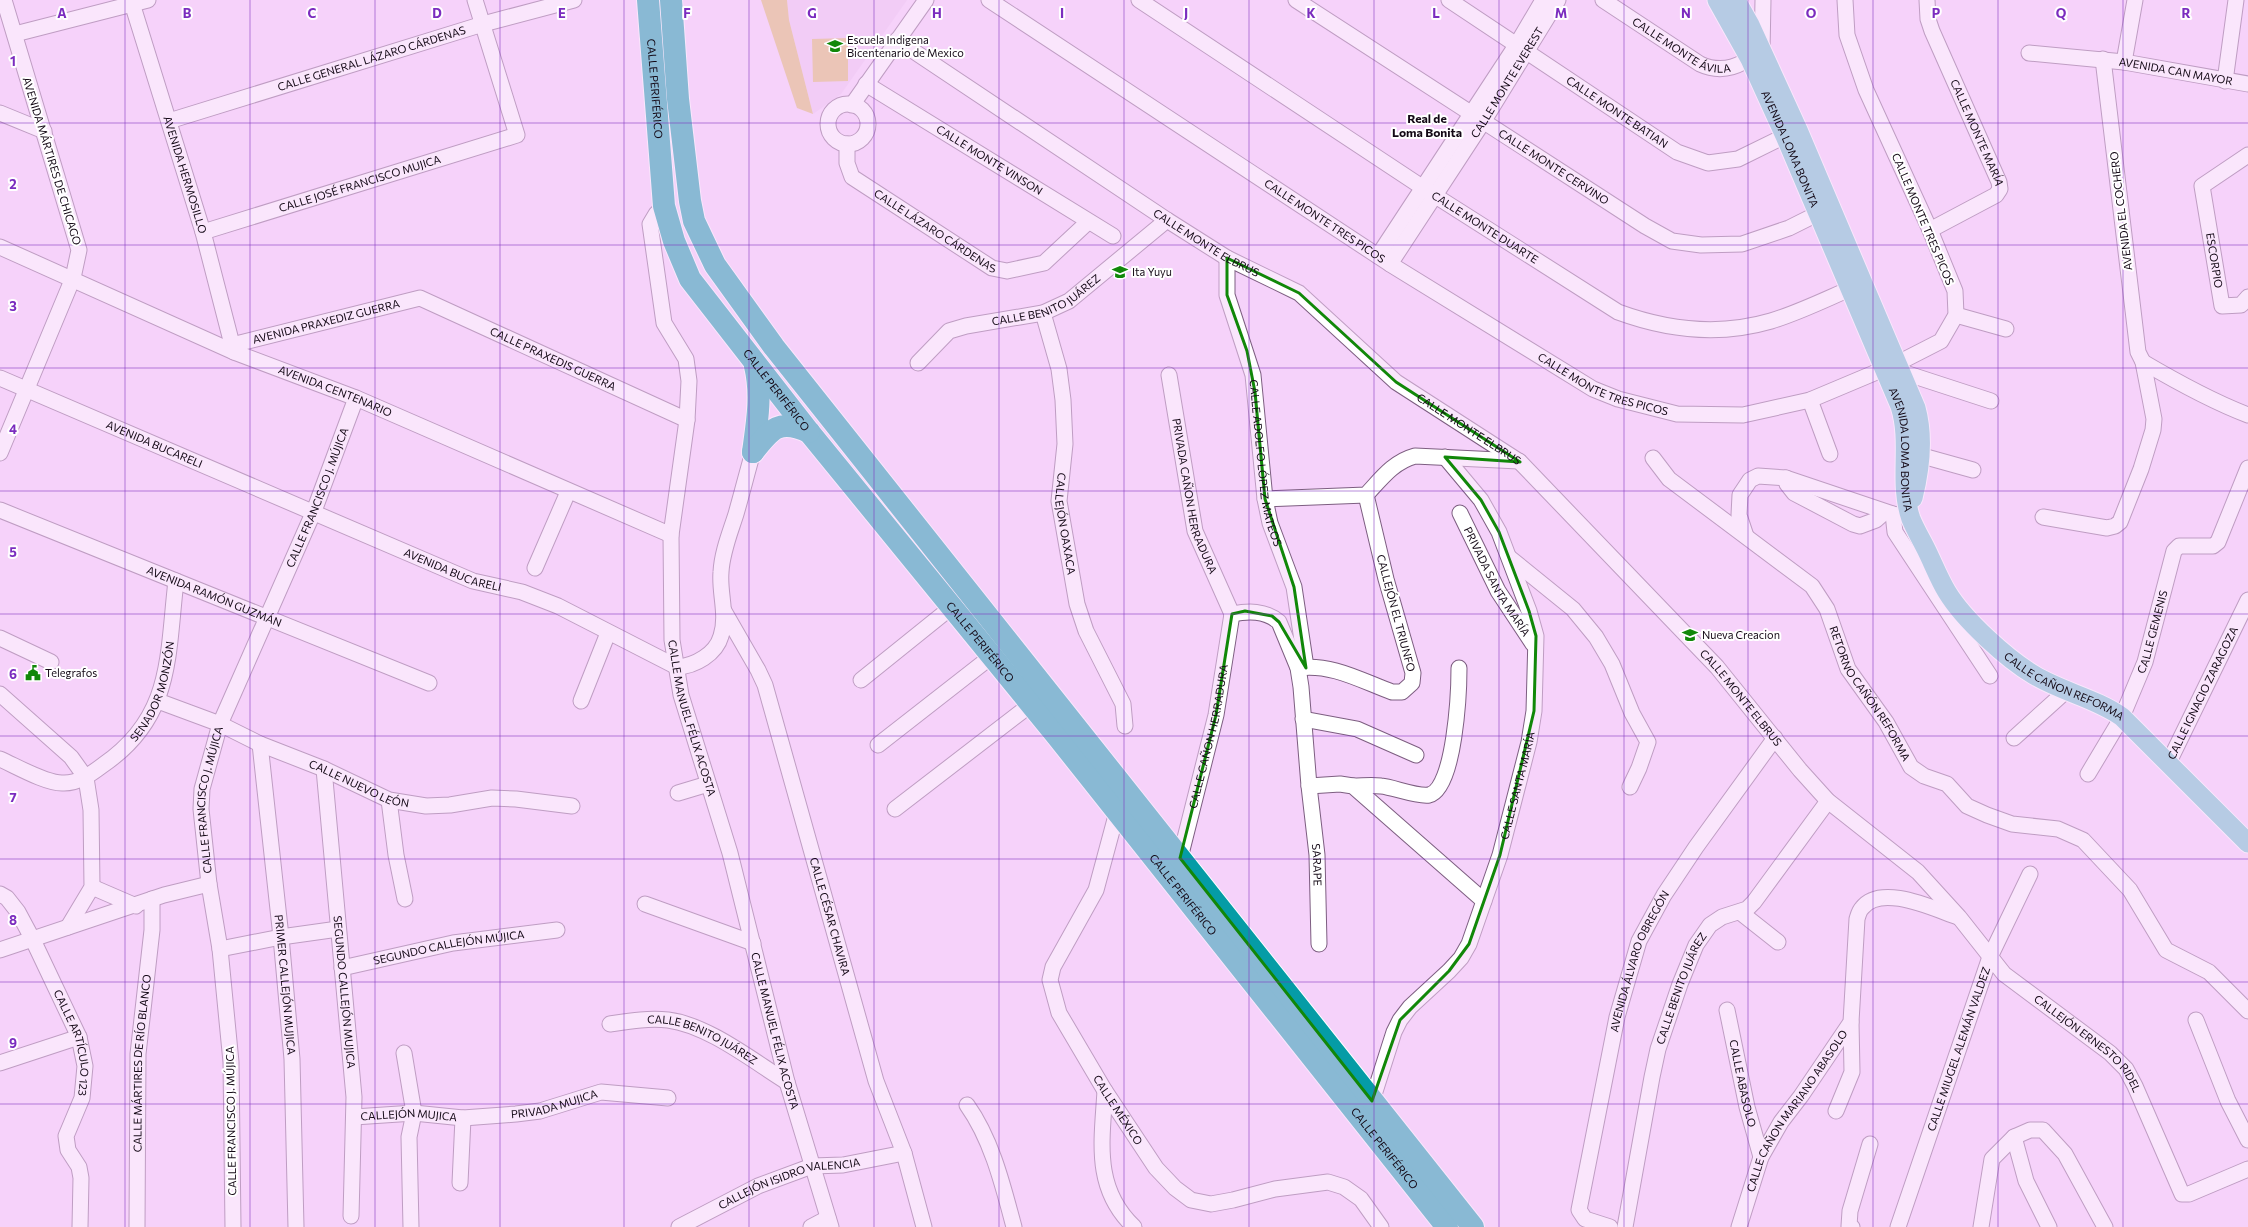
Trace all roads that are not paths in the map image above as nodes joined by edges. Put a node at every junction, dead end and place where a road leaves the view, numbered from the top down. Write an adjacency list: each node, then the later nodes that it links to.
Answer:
1 (4, 0): 25 (street, AVENIDA MÁRTIRES DE CHICAGO)
2 (148, 0): 23 (street)
3 (475, 0): 24 (street)
4 (574, 0): 24 (street, CALLE GENERAL LÁZARO CÁRDENAS)
5 (648, 0): 45 (highway, CALLE PERIFÉRICO)
6 (671, 0): 32 (highway, CALLE PERIFÉRICO)
7 (685, 0): 32 (highway)
8 (926, 0): 26 (street)
9 (988, 0): 54 (street, CALLE MONTE TRES PICOS)
10 (1139, 0): 44 (street, CALLE MONTE DUARTE)
11 (1296, 0): 38 (street, CALLE MONTE CERVINO)
12 (1448, 0): 27 (street, CALLE MONTE BATIAN)
13 (1543, 0): 27 (street, CALLE MONTE EVEREST)
14 (1558, 0): 27 (street, CALLE MONTE EVEREST)
15 (1603, 0): 29 (street, CALLE MONTE ÁVILA)
16 (1716, 0): 29 (main road, AVENIDA LOMA BONITA)
17 (1736, 0): 29 (main road, AVENIDA LOMA BONITA)
18 (1763, 0): 29 (street)
19 (1845, 0): 49 (street, CALLE MONTE TRES PICOS)
20 (1927, 0): 49 (street, CALLE MONTE MARÍA)
21 (2135, 0): 31 (street)
22 (2236, 0): 33 (street)
23 (132, 2): 25 (street); 39 (street, AVENIDA HERMOSILLO)
24 (483, 24): 39 (street, CALLE GENERAL LÁZARO CÁRDENAS); 50 (street, CALLE JOSÉ FRANCISCO MUJICA)
25 (15, 34): 40 (street, AVENIDA MÁRTIRES DE CHICAGO)
26 (897, 40): 34 (street); 47 (street, CALLE MONTE ELBRUS)
27 (1522, 47): 38 (street, CALLE MONTE EVEREST); 41 (street, CALLE MONTE BATIAN)
28 (2028, 53): 30 (street, AVENIDA CAN MAYOR)
29 (1756, 55): 41 (main road, AVENIDA LOMA BONITA)
30 (2103, 59): 31 (street, AVENIDA CAN MAYOR); 64 (street, AVENIDA EL COCHERO)
31 (2124, 62): 33 (street, AVENIDA CAN MAYOR)
32 (677, 79): 147 (highway, CALLE PERIFÉRICO)
33 (2225, 81): 35 (street, AVENIDA CAN MAYOR)
34 (866, 84): 36 (street); 48 (street, CALLE MONTE VINSON)
35 (2248, 84)
36 (852, 105): 42 (street); 42 (street)
37 (0, 113): 40 (street)
38 (1477, 118): 44 (street, CALLE MONTE EVEREST); 46 (street, CALLE MONTE CERVINO)
39 (170, 121): 50 (street, AVENIDA HERMOSILLO)
40 (44, 131): 55 (street, AVENIDA MÁRTIRES DE CHICAGO)
41 (1791, 133): 46 (main road, AVENIDA LOMA BONITA)
42 (847, 144): 48 (street, CALLE LÁZARO CÁRDENAS)
43 (2248, 155): 57 (street, ESCORPIO)
44 (1428, 191): 54 (street, CALLE MONTE EVEREST); 56 (street, CALLE MONTE DUARTE)
45 (664, 206): 63 (highway, CALLE PERIFÉRICO); 74 (street, CALLE MANUEL FÉLIX ACOSTA)
46 (1825, 210): 56 (main road, AVENIDA LOMA BONITA)
47 (1167, 220): 53 (street, CALLE MONTE ELBRUS); 59 (street, CALLE BENITO JUÁREZ)
48 (1088, 222): 51 (street, CALLE MONTE VINSON)
49 (1930, 230): 60 (street, CALLE MONTE TRES PICOS)
50 (203, 232): 62 (street, AVENIDA HERMOSILLO)
51 (1113, 236)
52 (0, 247): 55 (street, AVENIDA CENTENARIO)
53 (1227, 258): 82 (street, CALLE MONTE ELBRUS); 88 (street, CALLE ADOLFO LÓPEZ MATEOS)
54 (1384, 260): 71 (street, CALLE MONTE TRES PICOS)
55 (74, 278): 62 (street, AVENIDA CENTENARIO); 69 (street, AVENIDA MÁRTIRES DE CHICAGO)
56 (1857, 286): 66 (main road, AVENIDA LOMA BONITA)
57 (2248, 297)
58 (420, 298): 62 (street, AVENIDA PRAXEDIZ GUERRA); 74 (street, CALLE PRAXEDIS GUERRA)
59 (1043, 312): 65 (street, CALLE BENITO JUÁREZ); 124 (street, CALLEJÓN OAXACA)
60 (1956, 315): 61 (street); 66 (street, CALLE MONTE TRES PICOS)
61 (2006, 329)
62 (233, 348): 70 (street, AVENIDA CENTENARIO)
63 (754, 362): 75 (highway, CALLE PERIFÉRICO); 76 (highway)
64 (2143, 362): 73 (street); 93 (street, AVENIDA EL COCHERO)
65 (918, 363)
66 (1895, 368): 71 (street, CALLE MONTE TRES PICOS); 72 (street); 79 (main road, AVENIDA LOMA BONITA); 92 (main road, AVENIDA LOMA BONITA)
67 (1169, 375): 103 (street, PRIVADA CAÑON HERRADURA)
68 (0, 378): 69 (street, AVENIDA BUCARELI)
69 (28, 389): 77 (street, AVENIDA MÁRTIRES DE CHICAGO); 90 (street, AVENIDA BUCARELI)
70 (356, 398): 86 (street, AVENIDA CENTENARIO); 90 (street, CALLE FRANCISCO J. MÚJICA)
71 (1810, 400): 78 (street)
72 (1991, 401)
73 (2248, 415)
74 (687, 420): 94 (street, CALLE MANUEL FÉLIX ACOSTA)
75 (809, 432): 76 (highway); 96 (highway, CALLE PERIFÉRICO)
76 (753, 452): 101 (street)
77 (0, 454)
78 (1830, 454)
79 (1919, 455): 84 (street); 92 (main road, AVENIDA LOMA BONITA)
80 (1445, 457): 82 (street); 87 (street); 97 (street, CALLE SANTA MARÍA)
81 (1653, 458): 95 (street, RETORNO CAÑÓN REFORMA)
82 (1520, 462): 126 (street, CALLE MONTE ELBRUS)
83 (2248, 468): 121 (street, CALLE GEMENIS)
84 (1973, 470)
85 (1786, 478): 92 (street); 92 (street); 95 (street)
86 (568, 492): 94 (street, AVENIDA CENTENARIO); 98 (street)
87 (1366, 495): 88 (street); 111 (street, CALLEJÓN EL TRIUNFO)
88 (1265, 499): 111 (street, CALLE ADOLFO LÓPEZ MATEOS)
89 (0, 510): 99 (street, AVENIDA RAMÓN GUZMÁN)
90 (314, 511): 104 (street, CALLE FRANCISCO J. MÚJICA); 105 (street, AVENIDA BUCARELI)
91 (1460, 513): 107 (street, PRIVADA SANTA MARÍA)
92 (1900, 513): 113 (street); 116 (main road, CALLE CAÑON REFORMA)
93 (2042, 517)
94 (671, 536): 110 (street, CALLE MANUEL FÉLIX ACOSTA)
95 (1746, 536): 172 (street, RETORNO CAÑÓN REFORMA)
96 (904, 547): 102 (highway); 125 (highway, CALLE PERIFÉRICO)
97 (1510, 558): 107 (street, CALLE SANTA MARÍA); 139 (street)
98 (536, 568)
99 (176, 581): 104 (street, AVENIDA RAMÓN GUZMÁN); 118 (street, SENADOR MONZÓN)
100 (2248, 600): 132 (street, CALLE IGNACIO ZARAGOZA)
101 (724, 611): 110 (street); 191 (street, CALLE CÉSAR CHAVIRA)
102 (943, 614): 109 (highway); 114 (street)
103 (1232, 614): 111 (street); 147 (street, CALLE CAÑON HERRADURA)
104 (266, 617): 115 (street, AVENIDA RAMÓN GUZMÁN); 123 (street, CALLE FRANCISCO J. MÚJICA)
105 (608, 633): 110 (street, AVENIDA BUCARELI); 119 (street)
106 (0, 638): 108 (street)
107 (1536, 648): 154 (street, CALLE SANTA MARÍA)
108 (51, 662)
109 (983, 663): 120 (highway); 129 (street)
110 (677, 667): 136 (street, CALLE MANUEL FÉLIX ACOSTA)
111 (1302, 668): 122 (street, CALLE ADOLFO LÓPEZ MATEOS)
112 (1459, 668): 138 (street)
113 (1990, 676)
114 (861, 680)
115 (429, 683)
116 (2066, 691): 121 (main road, CALLE CAÑON REFORMA); 127 (street)
117 (0, 694): 135 (street)
118 (158, 701): 123 (street, CALLE NUEVO LEÓN); 135 (street, SENADOR MONZÓN)
119 (581, 701)
120 (1021, 712): 125 (highway); 144 (street)
121 (2122, 717): 132 (main road, CALLE CAÑON REFORMA); 134 (street, CALLE GEMENIS)
122 (1303, 720): 130 (street); 137 (street, CALLE ADOLFO LÓPEZ MATEOS)
123 (220, 724): 128 (street, CALLE NUEVO LEÓN); 149 (street, CALLE FRANCISCO J. MÚJICA)
124 (1125, 726)
125 (1057, 736): 145 (highway, CALLE PERIFÉRICO)
126 (1775, 738): 142 (street, CALLE MONTE ELBRUS); 211 (street, AVENIDA ÁLVARO OBREGÓN)
127 (2014, 738)
128 (260, 744): 133 (street, CALLE NUEVO LEÓN); 162 (street, PRIMER CALLEJÓN MUJICA)
129 (878, 745)
130 (1416, 755)
131 (0, 759): 135 (street)
132 (2168, 764): 146 (main road, CALLE CAÑON REFORMA)
133 (324, 769): 141 (street, CALLE NUEVO LEÓN); 160 (street, SEGUNDO CALLEJÓN MUJICA)
134 (2088, 774)
135 (86, 778): 150 (street)
136 (708, 784): 140 (street); 165 (street, CALLE MANUEL FÉLIX ACOSTA)
137 (1309, 786): 138 (street); 166 (street, SARAPE)
138 (1353, 786): 154 (street)
139 (1630, 787)
140 (678, 793)
141 (390, 800): 143 (street, CALLE NUEVO LEÓN); 153 (street)
142 (1828, 801): 157 (street, CALLE BENITO JUÁREZ); 158 (street, CALLE MONTE ELBRUS)
143 (572, 806)
144 (895, 809)
145 (1116, 812): 180 (street, CALLE MÉXICO); 209 (highway, CALLE PERIFÉRICO)
146 (2248, 843)
147 (1180, 858): 182 (highway, CALLE PERIFÉRICO)
148 (2030, 874): 169 (street, CALLE MIUGEL ALEMÁN VALDEZ)
149 (209, 884): 152 (street); 167 (street, CALLE FRANCISCO J. MÚJICA)
150 (92, 887): 156 (street); 159 (street)
151 (0, 894): 163 (street, CALLE ARTÍCULO 123)
152 (152, 899): 156 (street); 199 (street, CALLE MÁRTIRES DE RÍO BLANCO)
153 (405, 899)
154 (1484, 901): 182 (street, CALLE SANTA MARÍA)
155 (645, 904): 165 (street)
156 (136, 906): 159 (street)
157 (1740, 912): 164 (street); 212 (street, CALLE BENITO JUÁREZ)
158 (1959, 917): 169 (street, CALLEJÓN ERNESTO RIDEL); 174 (street, CALLE CAÑON MARIANO ABASOLO)
159 (68, 928): 163 (street)
160 (338, 929): 162 (street); 170 (street, SEGUNDO CALLEJÓN MUJICA)
161 (557, 930): 170 (street, SEGUNDO CALLEJÓN MÚJICA)
162 (281, 937): 167 (street); 201 (street, PRIMER CALLEJÓN MUJICA)
163 (33, 940): 168 (street); 176 (street, CALLE ARTÍCULO 123)
164 (1778, 942)
165 (753, 943): 179 (street, CALLE MANUEL FÉLIX ACOSTA)
166 (1319, 944)
167 (220, 949): 200 (street, CALLE FRANCISCO J. MÚJICA)
168 (0, 950)
169 (1990, 957): 194 (street, CALLEJÓN ERNESTO RIDEL); 215 (street, CALLE MIUGEL ALEMÁN VALDEZ)
170 (342, 968): 186 (street, SEGUNDO CALLEJÓN MUJICA)
171 (1727, 1010): 192 (street, CALLE ABASOLO)
172 (2248, 1011)
173 (2196, 1020): 189 (street)
174 (1851, 1022): 184 (street); 192 (street, CALLE CAÑON MARIANO ABASOLO)
175 (610, 1024): 179 (street, CALLE BENITO JUÁREZ)
176 (79, 1037): 178 (street); 198 (street, CALLE ARTÍCULO 123)
177 (404, 1053): 185 (street)
178 (0, 1063)
179 (787, 1082): 193 (street, CALLE MANUEL FÉLIX ACOSTA)
180 (1105, 1091): 207 (street); 208 (street, CALLE MÉXICO)
181 (668, 1098): 187 (street, PRIVADA MUJICA)
182 (1372, 1101): 210 (highway, CALLE PERIFÉRICO)
183 (967, 1104): 206 (street)
184 (1836, 1111)
185 (414, 1113): 186 (street, CALLEJÓN MUJICA); 187 (street, CALLEJÓN MUJICA); 202 (street)
186 (354, 1117): 196 (street, SEGUNDO CALLEJÓN MUJICA)
187 (463, 1118): 195 (street)
188 (2014, 1137): 216 (street); 217 (street); 218 (street)
189 (2248, 1140)
190 (1870, 1144): 214 (street)
191 (904, 1153): 193 (street, CALLEJÓN ISIDRO VALENCIA); 205 (street, CALLE CÉSAR CHAVIRA)
192 (1762, 1157): 213 (street, CALLE CAÑON MARIANO ABASOLO)
193 (812, 1166): 197 (street, CALLE MANUEL FÉLIX ACOSTA); 203 (street, CALLEJÓN ISIDRO VALENCIA)
194 (2248, 1169)
195 (460, 1183)
196 (351, 1216)
197 (829, 1223): 204 (street)
198 (80, 1227)
199 (137, 1227)
200 (232, 1227)
201 (296, 1227)
202 (411, 1227)
203 (679, 1227)
204 (811, 1227)
205 (924, 1227)
206 (1014, 1227)
207 (1134, 1227)
208 (1381, 1227)
209 (1447, 1227)
210 (1473, 1227)
211 (1610, 1227)
212 (1625, 1227)
213 (1738, 1227)
214 (1852, 1227)
215 (1898, 1227)
216 (1981, 1227)
217 (2049, 1227)
218 (2105, 1227)

